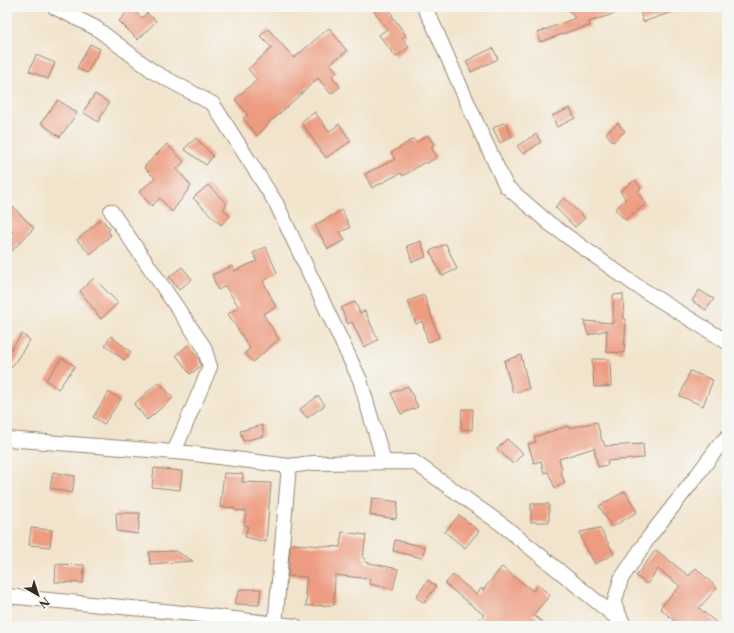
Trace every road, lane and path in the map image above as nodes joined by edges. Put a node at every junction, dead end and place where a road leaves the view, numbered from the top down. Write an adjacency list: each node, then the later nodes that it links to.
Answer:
1 (54, 7): 8 (street)
2 (424, 7): 4 (street)
3 (110, 211): 7 (street)
4 (727, 342)
5 (727, 437): 11 (street)
6 (7, 439): 7 (street)
7 (174, 452): 9 (street)
8 (384, 462): 9 (street); 11 (street)
9 (289, 466): 12 (street)
10 (7, 596): 12 (street)
11 (625, 624)
12 (275, 625): 13 (street)
13 (295, 626)

